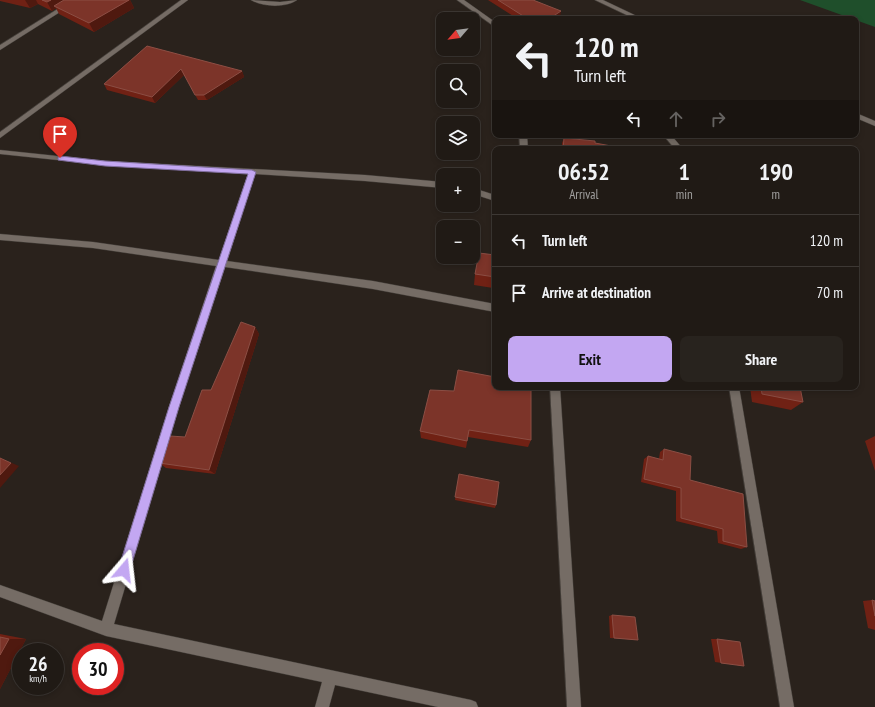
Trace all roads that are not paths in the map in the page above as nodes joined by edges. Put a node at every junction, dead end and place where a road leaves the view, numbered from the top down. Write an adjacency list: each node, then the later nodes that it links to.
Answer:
1 (76, 0): 9 (street)
2 (185, 0): 12 (street)
3 (254, 0): 4 (street)
4 (294, 0)
5 (460, 0): 8 (street)
6 (598, 0): 7 (street)
7 (633, 16)
8 (492, 23)
9 (1, 46)
10 (859, 117): 11 (street)
11 (875, 124)
12 (0, 136)
13 (670, 138): 14 (street)
14 (676, 146)
15 (0, 152): 16 (street)
16 (252, 172): 17 (street); 21 (street)
17 (436, 184)
18 (480, 193): 19 (street)
19 (492, 197)
20 (0, 237): 21 (street)
21 (222, 265): 22 (street); 26 (street)
22 (492, 307)
23 (555, 390): 30 (street)
24 (734, 390): 31 (street)
25 (0, 591): 26 (street)
26 (106, 629): 27 (street)
27 (330, 677): 28 (street); 29 (street)
28 (322, 707)
29 (471, 707)
30 (574, 707)
31 (787, 707)

